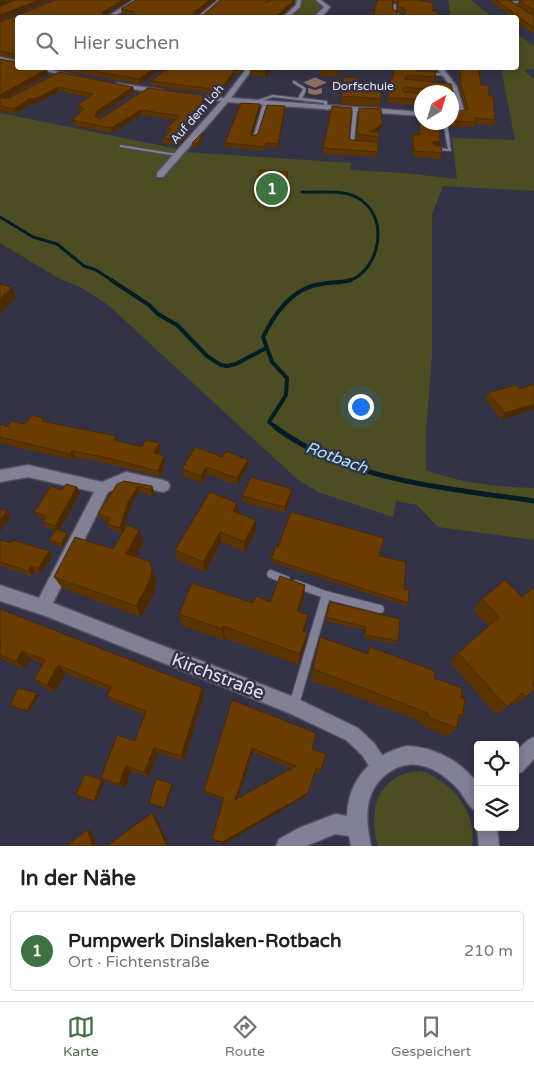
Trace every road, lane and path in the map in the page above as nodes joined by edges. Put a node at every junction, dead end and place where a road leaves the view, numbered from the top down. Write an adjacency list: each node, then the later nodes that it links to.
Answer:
1 (138, 0): 8 (street)
2 (221, 0): 9 (street)
3 (299, 0): 10 (street)
4 (318, 0): 11 (street)
5 (534, 1): 7 (lane)
6 (395, 5): 12 (lane)
7 (516, 7)
8 (112, 15)
9 (202, 15)
10 (288, 15)
11 (320, 15)
12 (398, 15)
13 (15, 55): 14 (street)
14 (2, 59): 15 (street)
15 (15, 62)
16 (45, 70): 21 (street)
17 (74, 70): 21 (street)
18 (248, 70): 31 (street, Auf dem Loh)
19 (442, 70): 22 (street)
20 (417, 73): 22 (lane)
21 (62, 74): 23 (street); 24 (street)
22 (446, 75): 27 (street)
23 (50, 78)
24 (82, 78)
25 (294, 82): 30 (lane)
26 (106, 83): 28 (street)
27 (453, 85)
28 (172, 94)
29 (181, 95): 31 (street)
30 (300, 98): 33 (lane); 35 (lane)
31 (226, 100): 33 (street); 44 (street, Auf dem Loh)
32 (459, 100): 38 (street)
33 (250, 103): 34 (street)
34 (265, 104): 35 (street); 40 (lane)
35 (327, 109): 36 (street)
36 (355, 111): 37 (street); 41 (lane)
37 (414, 114)
38 (459, 114)
39 (446, 130): 43 (lane)
40 (254, 137)
41 (360, 144)
42 (121, 146): 44 (lane)
43 (434, 149)
44 (177, 155): 45 (street, Auf dem Loh)
45 (160, 175)
46 (0, 476): 48 (street)
47 (163, 486): 48 (street)
48 (103, 488): 52 (street)
49 (271, 574): 51 (lane)
50 (0, 593): 52 (street, Kirchstraße)
51 (326, 595): 53 (lane); 54 (lane)
52 (43, 607): 54 (street, Kirchstraße)
53 (380, 609)
54 (294, 706): 57 (street, Kirchstraße)
55 (534, 746): 56 (street)
56 (519, 761)
57 (380, 765): 58 (street); 60 (street)
58 (474, 794)
59 (487, 831): 62 (street)
60 (359, 837): 61 (street)
61 (286, 846)
62 (489, 846)

